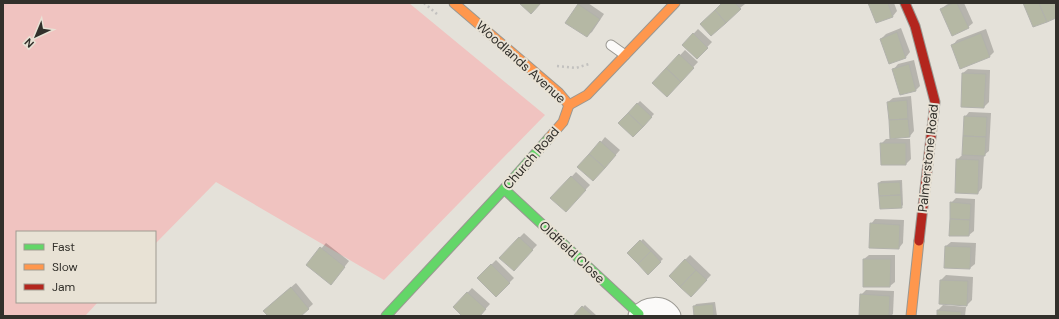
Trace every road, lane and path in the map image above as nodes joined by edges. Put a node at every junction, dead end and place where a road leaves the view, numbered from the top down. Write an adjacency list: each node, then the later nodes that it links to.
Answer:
1 (454, 3): 7 (street, Woodlands Avenue)
2 (675, 3): 5 (street)
3 (905, 3): 12 (street, Palmerstone Road)
4 (611, 45): 5 (lane); 6 (path)
5 (625, 55): 7 (street)
6 (564, 67)
7 (569, 105): 8 (street, Church Road)
8 (504, 189): 9 (street, Oldfield Close); 10 (street, Church Road)
9 (639, 315): 11 (street, Oldfield Close)
10 (386, 316)
11 (671, 316)
12 (910, 316)

